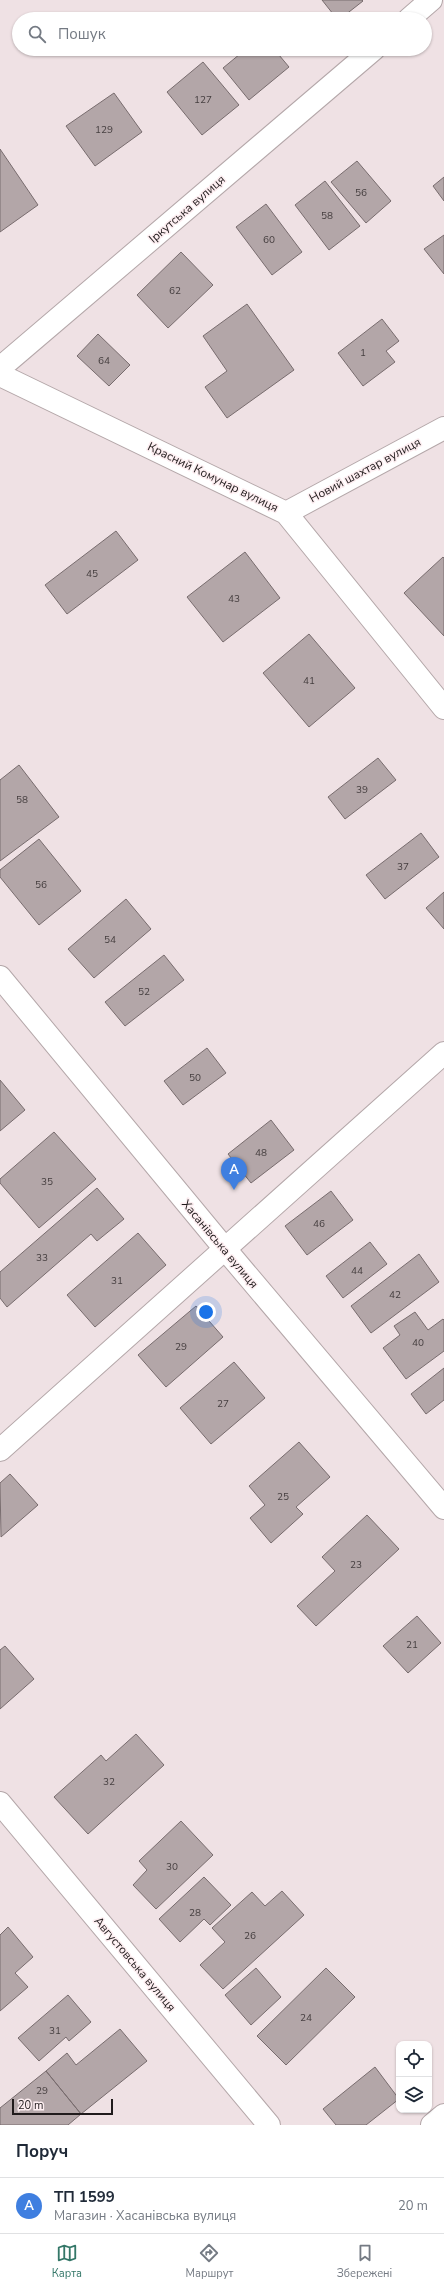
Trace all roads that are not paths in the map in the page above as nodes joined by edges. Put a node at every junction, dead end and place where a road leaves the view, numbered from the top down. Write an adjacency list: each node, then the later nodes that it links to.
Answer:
1 (431, 0): 2 (street)
2 (417, 12)
3 (366, 56): 4 (street, Іркутська вулиця)
4 (0, 368)
5 (0, 375): 7 (street, Красний Комунар вулиця)
6 (444, 428): 7 (street, Новий шахтар вулиця)
7 (286, 513): 8 (street, Красний Комунар вулиця)
8 (444, 708)
9 (0, 976): 11 (street, Хасанівська вулиця)
10 (444, 1053): 11 (street)
11 (225, 1249): 12 (street); 13 (street, Хасанівська вулиця)
12 (0, 1450)
13 (444, 1508)
14 (0, 1803): 16 (street, Августовська вулиця)
15 (444, 2115): 17 (street)
16 (269, 2125)
17 (432, 2125)

